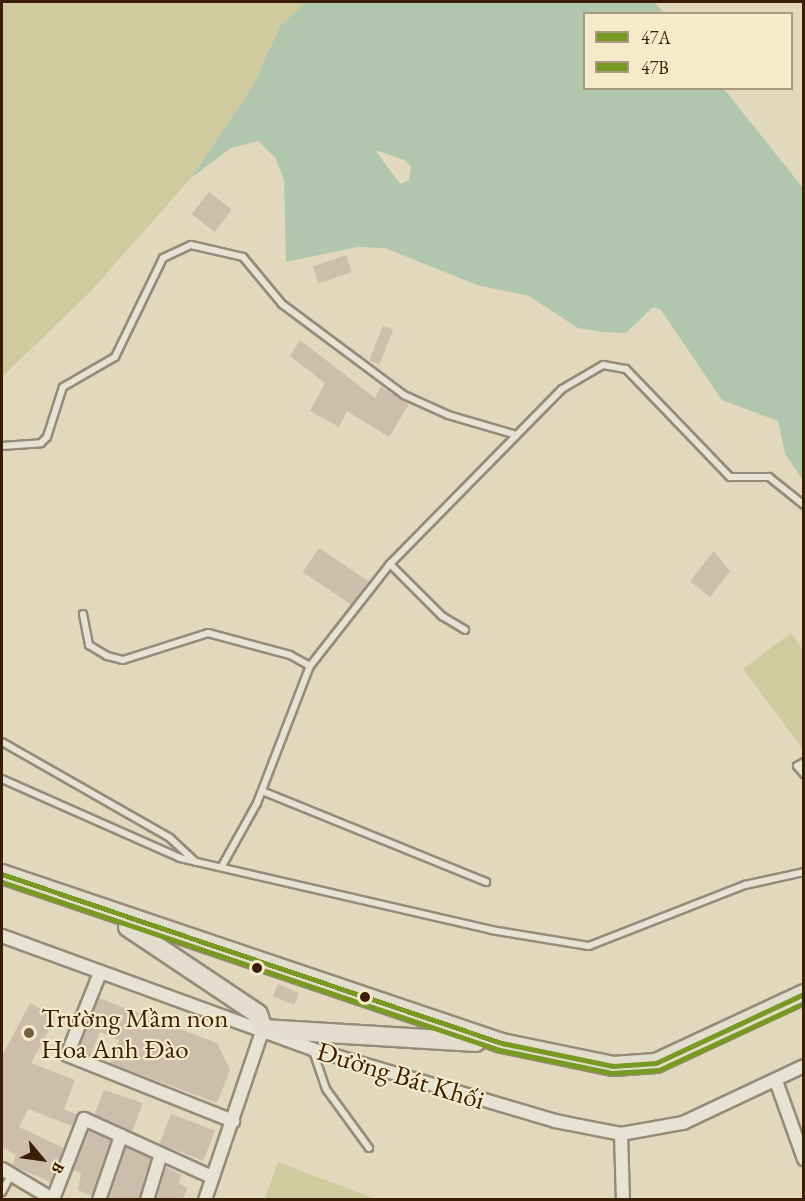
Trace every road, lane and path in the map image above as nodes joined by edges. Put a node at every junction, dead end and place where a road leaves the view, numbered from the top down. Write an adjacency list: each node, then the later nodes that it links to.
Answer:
1 (513, 434): 2 (lane); 3 (lane); 4 (lane)
2 (2, 446)
3 (804, 505)
4 (390, 564): 6 (lane); 7 (lane)
5 (83, 614): 7 (lane)
6 (465, 630)
7 (310, 666): 12 (lane)
8 (2, 742): 13 (lane)
9 (804, 762): 10 (lane)
10 (804, 774)
11 (2, 779): 13 (lane)
12 (262, 791): 14 (lane); 17 (lane)
13 (196, 862): 14 (lane)
14 (222, 866): 15 (lane)
15 (804, 872)
16 (2, 874): 18 (main road)
17 (486, 882)
18 (106, 912): 22 (main road); 23 (main road)
19 (2, 936): 20 (street, Đường Bát Khối)
20 (100, 973): 22 (street, Đường Bát Khối); 27 (street)
21 (804, 994): 23 (main road)
22 (263, 1029): 23 (main road); 24 (street, Đường Bát Khối); 27 (street)
23 (502, 1043)
24 (312, 1049): 28 (street, Đường Bát Khối); 30 (lane)
25 (804, 1066): 26 (street, Đường Bát Khối)
26 (776, 1081): 28 (street, Đường Bát Khối); 32 (street)
27 (233, 1121): 34 (street)
28 (621, 1134): 40 (street)
29 (121, 1136): 31 (street); 36 (street); 37 (street)
30 (369, 1148)
31 (161, 1154): 34 (street); 38 (street)
32 (804, 1159)
33 (6, 1172): 35 (lane); 36 (street)
34 (212, 1178): 39 (street)
35 (2, 1192)
36 (53, 1199)
37 (99, 1200)
38 (147, 1200)
39 (205, 1200)
40 (623, 1200)

